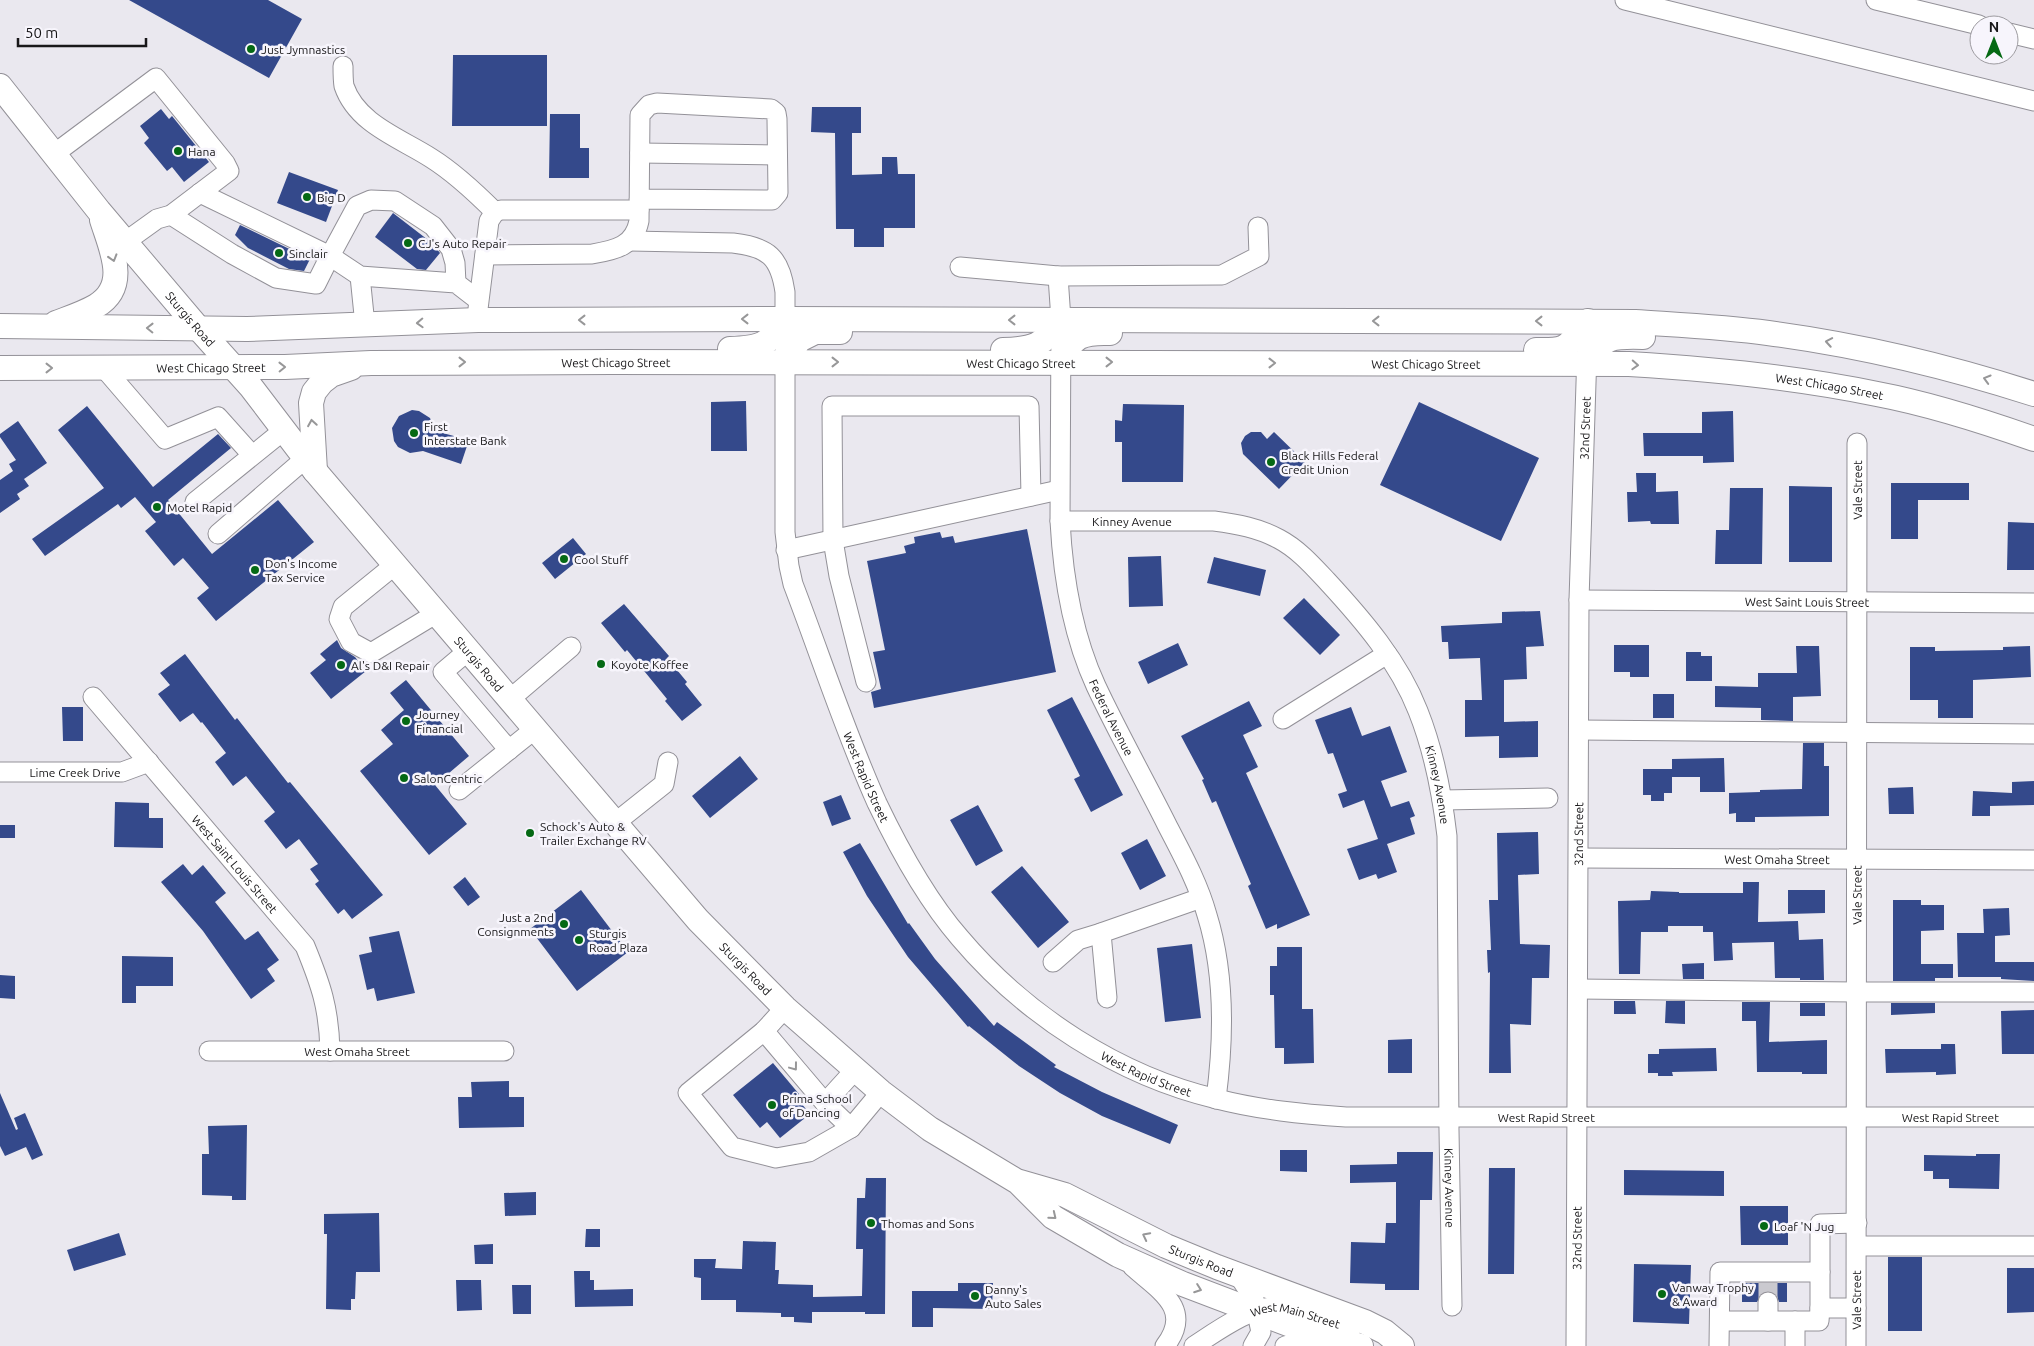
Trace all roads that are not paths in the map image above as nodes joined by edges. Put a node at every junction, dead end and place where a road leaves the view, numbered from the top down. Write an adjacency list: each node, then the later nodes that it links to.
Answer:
1 (1625, 0): 8 (street)
2 (1876, 0): 3 (street)
3 (1969, 23)
4 (2019, 35): 5 (street)
5 (2034, 39)
6 (343, 66): 15 (street)
7 (0, 86): 10 (main road, Sturgis Road)
8 (2034, 101)
9 (640, 153): 11 (street); 11 (street); 13 (street)
10 (54, 154): 12 (street); 14 (main road, Sturgis Road)
11 (777, 154): 13 (street)
12 (200, 192): 16 (street); 21 (street)
13 (639, 205): 15 (street); 18 (street)
14 (99, 211): 19 (main road, Sturgis Road); 34 (main road, one-way to 34)
15 (495, 212): 20 (street)
16 (171, 215): 19 (street); 21 (street)
17 (1258, 227): 24 (street)
18 (630, 241): 20 (street); 27 (street, West Rapid Street)
19 (125, 242): 35 (main road, Sturgis Road)
20 (485, 254): 26 (street)
21 (330, 256): 23 (street); 25 (street)
22 (960, 267): 24 (street)
23 (360, 276): 25 (street); 32 (street)
24 (1058, 276): 29 (street, Federal Avenue)
25 (456, 283): 26 (street)
26 (478, 310): 27 (main road, one-way to 26); 32 (main road, one-way to 32)
27 (786, 319): 28 (main road); 37 (main road); 38 (street, West Rapid Street)
28 (957, 320): 29 (main road, one-way to 28); 38 (main road)
29 (1061, 320): 30 (main road); 39 (main road); 40 (street, Federal Avenue)
30 (1233, 320): 31 (main road, one-way to 30); 40 (main road)
31 (1588, 321): 36 (main road); 42 (main road); 43 (street, 32nd Street)
32 (365, 325): 35 (main road)
33 (0, 326): 34 (main road)
34 (46, 327): 35 (main road, one-way to 34)
35 (199, 329): 44 (main road, Sturgis Road)
36 (1766, 332): 43 (main road); 47 (main road, one-way to 36)
37 (612, 362): 38 (main road, West Chicago Street); 41 (main road, West Chicago Street, one-way to 37)
38 (786, 362): 39 (main road, West Chicago Street, one-way to 39); 61 (street, West Rapid Street)
39 (914, 362): 40 (main road, West Chicago Street)
40 (1060, 362): 42 (main road, West Chicago Street, one-way to 42); 55 (street, Federal Avenue)
41 (371, 363): 44 (main road, West Chicago Street, one-way to 41); 54 (main road, one-way to 41)
42 (1403, 363): 43 (main road, West Chicago Street)
43 (1587, 364): 48 (main road, West Chicago Street, one-way to 48); 63 (street, 32nd Street)
44 (233, 367): 46 (main road, West Chicago Street); 50 (main road, Sturgis Road)
45 (0, 368): 46 (main road, West Chicago Street, one-way to 46)
46 (104, 368): 53 (street)
47 (2034, 394)
48 (1905, 400): 49 (main road); 51 (main road, West Chicago Street)
49 (2034, 425)
50 (284, 430): 53 (street); 54 (main road, Sturgis Road)
51 (2034, 438)
52 (1857, 444): 64 (street, Vale Street)
53 (252, 455): 57 (street)
54 (311, 465): 59 (street); 62 (main road, Sturgis Road)
55 (1059, 490): 56 (street); 58 (street, Federal Avenue)
56 (1031, 496): 60 (street); 60 (street)
57 (195, 502)
58 (1060, 521): 69 (street, Kinney Avenue); 89 (street, Federal Avenue)
59 (218, 534)
60 (833, 540): 61 (street); 70 (street)
61 (786, 550): 103 (street, West Rapid Street)
62 (396, 564): 66 (main road, Sturgis Road); 66 (street)
63 (1579, 600): 64 (street, West Saint Louis Street); 75 (street, 32nd Street)
64 (1857, 602): 65 (street, West Saint Louis Street); 76 (street, Vale Street)
65 (2034, 603)
66 (437, 612): 68 (main road, Sturgis Road)
67 (570, 647): 72 (street)
68 (470, 650): 72 (main road, Sturgis Road); 78 (street)
69 (1387, 654): 73 (street); 84 (street, Kinney Avenue)
70 (866, 682)
71 (94, 698): 79 (street, West Saint Louis Street)
72 (510, 699): 74 (main road, Sturgis Road)
73 (1283, 719)
74 (535, 729): 78 (street); 85 (main road, Sturgis Road)
75 (1579, 730): 76 (street); 86 (street, 32nd Street)
76 (1857, 733): 77 (street); 87 (street, Vale Street)
77 (2034, 734)
78 (509, 750): 82 (street)
79 (149, 762): 81 (street, Lime Creek Drive); 99 (street, West Saint Louis Street)
80 (668, 762): 85 (street)
81 (0, 772)
82 (460, 790)
83 (1548, 798): 84 (street)
84 (1442, 800): 105 (street, Kinney Avenue)
85 (615, 823): 96 (main road, Sturgis Road)
86 (1579, 858): 87 (street, West Omaha Street); 92 (street, 32nd Street)
87 (1856, 860): 88 (street, West Omaha Street); 93 (street, Vale Street)
88 (2034, 860)
89 (1201, 898): 90 (street); 103 (street, Federal Avenue)
90 (1101, 933): 91 (street); 95 (street)
91 (1053, 962)
92 (1578, 989): 93 (street); 106 (street, 32nd Street)
93 (1856, 992): 94 (street); 107 (street, Vale Street)
94 (2034, 992)
95 (1107, 998)
96 (785, 1008): 97 (street); 101 (main road, Sturgis Road)
97 (764, 1031): 104 (street, one-way to 104); 109 (street)
98 (209, 1051): 99 (street, West Omaha Street)
99 (330, 1051): 100 (street, West Omaha Street)
100 (504, 1051)
101 (854, 1070): 102 (main road, Sturgis Road); 104 (street)
102 (882, 1092): 109 (street); 110 (main road, Sturgis Road)
103 (1216, 1099): 105 (street, West Rapid Street)
104 (824, 1103): 109 (street)
105 (1449, 1116): 106 (street, West Rapid Street); 118 (street, Kinney Avenue)
106 (1577, 1117): 107 (street, West Rapid Street); 131 (street, 32nd Street)
107 (1856, 1117): 108 (street, West Rapid Street); 111 (street, Vale Street)
108 (2034, 1117)
109 (851, 1128)
110 (1018, 1182): 114 (main road, Sturgis Road, one-way to 114); 116 (main road, Sturgis Road, one-way to 110)
111 (1857, 1223): 112 (street, Vale Street); 115 (street)
112 (1857, 1246): 113 (street); 120 (street, Vale Street)
113 (2034, 1246)
114 (1118, 1255): 121 (main road, Sturgis Road, one-way to 121); 127 (street)
115 (1820, 1272): 119 (street); 122 (street)
116 (1239, 1276): 121 (street); 125 (main road, Sturgis Road)
117 (1768, 1302): 123 (street)
118 (1452, 1306)
119 (1820, 1308): 120 (street); 124 (street)
120 (1856, 1308): 134 (street, Vale Street)
121 (1257, 1311): 125 (street, West Main Street); 126 (main road, Sturgis Road); 128 (street, West Main Street); 129 (street)
122 (1720, 1321): 123 (street); 132 (street)
123 (1768, 1321): 124 (street)
124 (1795, 1322): 133 (street)
125 (1398, 1343)
126 (1355, 1345): 130 (street, West Main Street)
127 (1164, 1346)
128 (1194, 1346)
129 (1253, 1346)
130 (1285, 1346)
131 (1576, 1346)
132 (1719, 1346)
133 (1795, 1346)
134 (1856, 1346)

